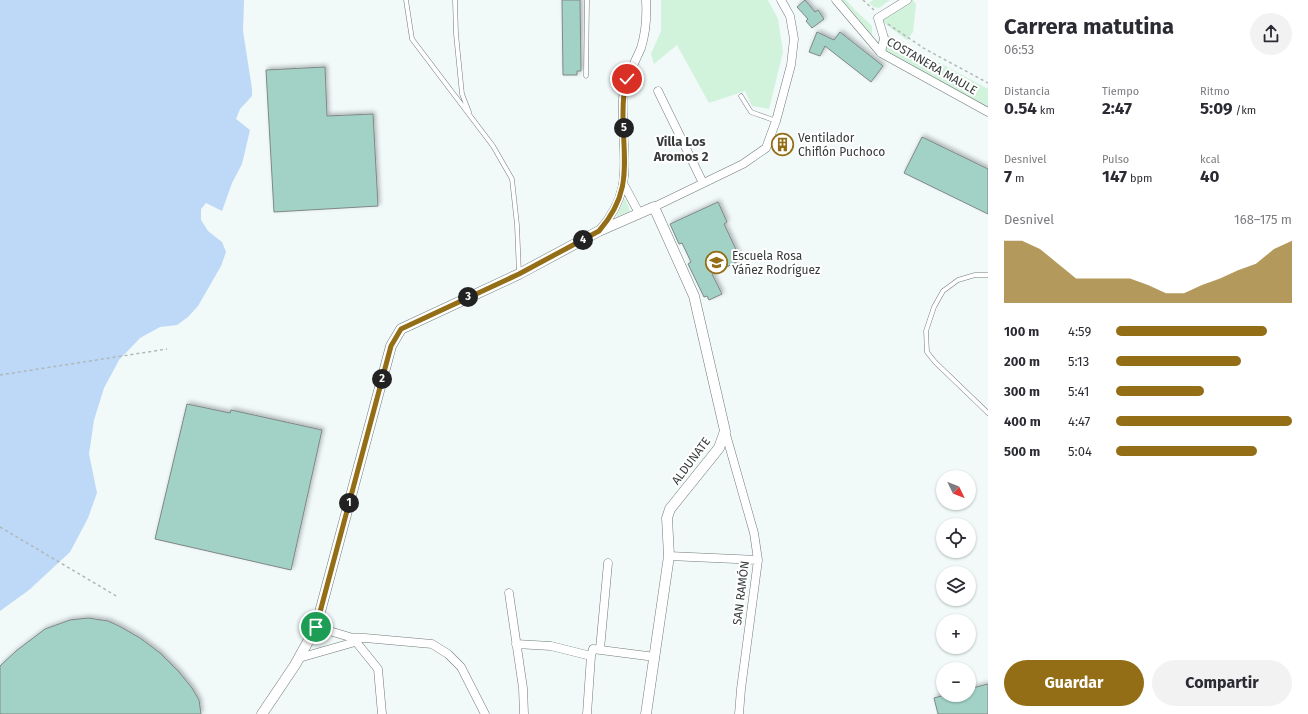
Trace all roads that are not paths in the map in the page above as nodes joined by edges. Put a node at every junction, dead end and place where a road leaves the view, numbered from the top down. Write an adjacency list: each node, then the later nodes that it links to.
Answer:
1 (406, 0): 13 (lane)
2 (455, 0): 13 (lane)
3 (587, 0): 9 (lane)
4 (646, 0): 16 (street)
5 (781, 0): 14 (street)
6 (836, 0): 8 (street, COSTANERA MAULE)
7 (907, 0): 8 (street)
8 (881, 53): 12 (street, COSTANERA MAULE)
9 (586, 76)
10 (658, 91): 15 (street)
11 (741, 96): 14 (lane)
12 (988, 112)
13 (471, 117): 20 (lane)
14 (776, 121): 15 (street)
15 (703, 183): 17 (street)
16 (624, 185): 18 (street); 19 (street)
17 (654, 207): 18 (street); 23 (street, ALDUNATE)
18 (639, 213): 19 (street)
19 (599, 231): 20 (street)
20 (519, 274): 28 (street)
21 (988, 275): 22 (lane)
22 (988, 413)
23 (725, 430): 24 (street, ALDUNATE); 25 (street, SAN RAMÓN)
24 (668, 556): 25 (street); 33 (street, ALDUNATE)
25 (758, 560): 41 (street, SAN RAMÓN)
26 (608, 563): 31 (street)
27 (509, 593): 30 (street)
28 (316, 627): 29 (street); 34 (street)
29 (354, 640): 34 (street); 36 (street); 37 (street)
30 (516, 644): 32 (street); 38 (street)
31 (600, 650): 32 (street); 33 (street)
32 (591, 656): 39 (street)
33 (654, 657): 40 (street, ALDUNATE)
34 (299, 658): 35 (street)
35 (262, 714)
36 (382, 714)
37 (485, 714)
38 (524, 714)
39 (587, 714)
40 (646, 714)
41 (739, 714)

